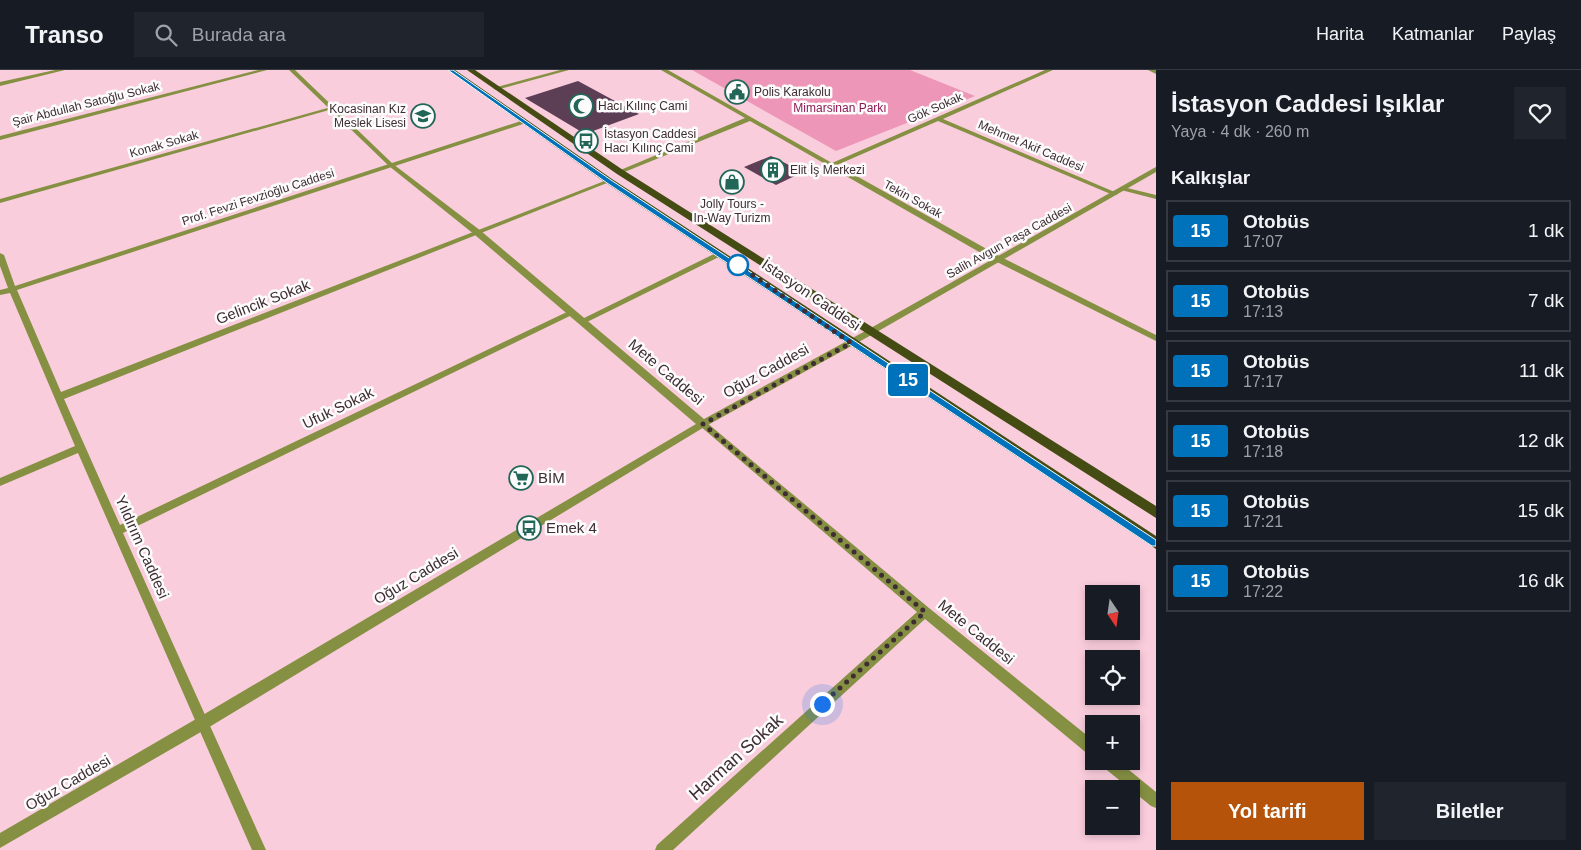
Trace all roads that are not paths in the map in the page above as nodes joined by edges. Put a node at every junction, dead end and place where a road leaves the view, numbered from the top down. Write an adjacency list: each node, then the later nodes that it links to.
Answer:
1 (62, 70): 13 (street)
2 (264, 70): 19 (street, Şair Abdullah Satoğlu Sokak)
3 (292, 70): 15 (street, Mete Caddesi)
4 (451, 70): 18 (main road, İstasyon Caddesi)
5 (470, 70): 14 (main road, İstasyon Caddesi)
6 (544, 70): 12 (street)
7 (566, 70): 12 (street)
8 (664, 70): 16 (street, Tekin Sokak)
9 (1050, 70): 17 (street, Gök Sokak)
10 (1151, 70): 11 (street)
11 (1156, 72)
12 (550, 74): 14 (street)
13 (0, 84)
14 (496, 88): 23 (main road, İstasyon Caddesi)
15 (333, 108): 20 (street, Mete Caddesi); 28 (street, Konak Sokak)
16 (750, 119): 21 (street, Tekin Sokak); 23 (street)
17 (938, 119): 21 (street, Gök Sokak); 26 (street, Mehmet Akif Caddesi)
18 (524, 122): 20 (street, Prof. Fevzi Fevzioğlu Caddesi); 24 (main road, İstasyon Caddesi)
19 (0, 138)
20 (392, 165): 29 (street, Mete Caddesi); 33 (street, Prof. Fevzi Fevzioğlu Caddesi)
21 (830, 166): 32 (street, Tekin Sokak)
22 (1156, 169): 25 (street, Salih Avgun Paşa Caddesi)
23 (620, 172): 37 (main road, İstasyon Caddesi)
24 (609, 181): 29 (street, Gelincik Sokak); 30 (main road, İstasyon Caddesi)
25 (1123, 189): 26 (street, Salih Avgun Paşa Caddesi); 27 (street)
26 (1115, 194): 32 (street, Salih Avgun Paşa Caddesi)
27 (1156, 197)
28 (0, 202)
29 (478, 233): 35 (street, Mete Caddesi); 40 (street, Gelincik Sokak)
30 (722, 254): 36 (street); 39 (main road, İstasyon Caddesi)
31 (0, 255): 33 (street, Yıldırım Caddesi)
32 (998, 259): 37 (street, Salih Avgun Paşa Caddesi); 38 (street, Tekin Sokak)
33 (12, 289): 34 (street, Prof. Fevzi Fevzioğlu Caddesi); 40 (street, Yıldırım Caddesi)
34 (0, 293)
35 (572, 313): 36 (street, Mete Caddesi); 45 (street, Ufuk Sokak)
36 (582, 321): 41 (street, Mete Caddesi)
37 (872, 331): 39 (street, Salih Avgun Paşa Caddesi); 44 (main road, İstasyon Caddesi)
38 (1156, 338)
39 (851, 343): 41 (street, Oğuz Caddesi); 46 (main road, İstasyon Caddesi)
40 (59, 397): 42 (street, Yıldırım Caddesi)
41 (703, 424): 47 (street, Mete Caddesi); 48 (street, Oğuz Caddesi)
42 (81, 448): 43 (street); 45 (street, Yıldırım Caddesi)
43 (0, 482)
44 (1156, 513)
45 (117, 531): 48 (street, Yıldırım Caddesi)
46 (1156, 543)
47 (925, 612): 49 (street, Mete Caddesi); 54 (street, Harman Sokak)
48 (202, 724): 52 (street, Oğuz Caddesi); 53 (street, Yıldırım Caddesi)
49 (1085, 743)
50 (1118, 770): 51 (street)
51 (1156, 801)
52 (0, 841)
53 (259, 850)
54 (662, 850)

